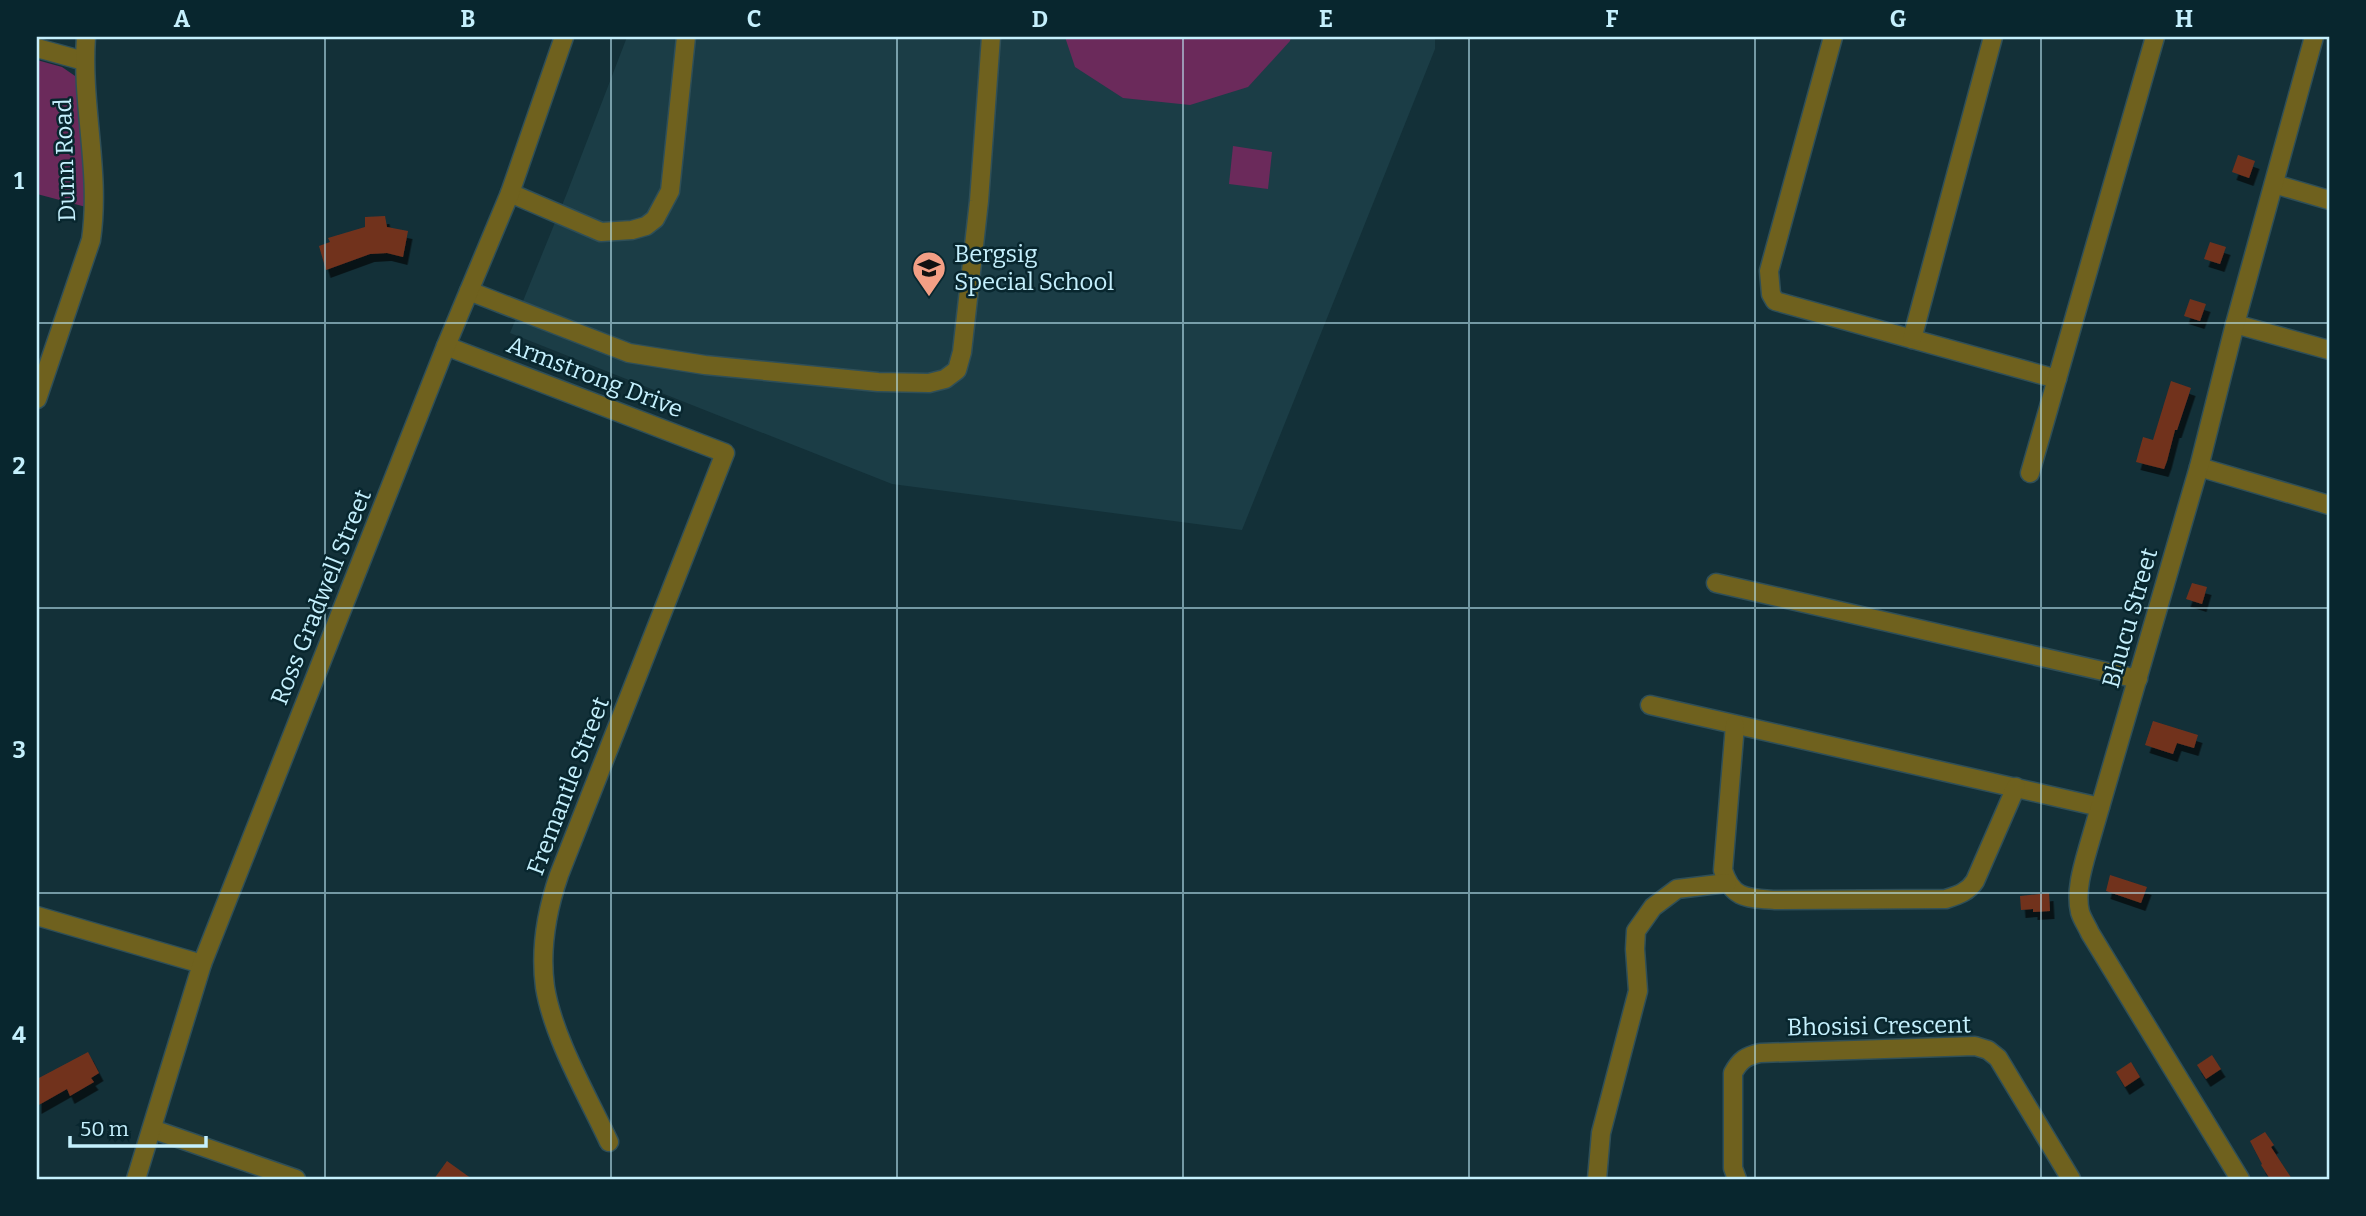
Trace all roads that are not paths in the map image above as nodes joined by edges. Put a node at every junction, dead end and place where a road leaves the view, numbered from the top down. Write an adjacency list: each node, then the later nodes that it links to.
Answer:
1 (86, 37): 10 (street, Dunn Road)
2 (564, 37): 12 (street, Ross Gradwell Street)
3 (686, 37): 12 (street)
4 (991, 37): 14 (street)
5 (1833, 37): 16 (street)
6 (1993, 37): 16 (street)
7 (2155, 37): 19 (street)
8 (2318, 44): 11 (street, Bhucu Street)
9 (37, 48): 10 (street)
10 (84, 61): 20 (street, Dunn Road)
11 (2274, 184): 13 (street); 15 (street, Bhucu Street)
12 (510, 193): 14 (street, Ross Gradwell Street)
13 (2329, 200)
14 (469, 291): 17 (street, Ross Gradwell Street)
15 (2235, 324): 18 (street); 22 (street, Bhucu Street)
16 (1912, 339): 19 (street)
17 (446, 346): 21 (street, Armstrong Drive); 33 (street, Ross Gradwell Street)
18 (2329, 350)
19 (2057, 379): 23 (street)
20 (37, 399)
21 (725, 453): 35 (street, Fremantle Street)
22 (2199, 467): 24 (street); 26 (street, Bhucu Street)
23 (2030, 472)
24 (2329, 505)
25 (1716, 583): 26 (street)
26 (2138, 679): 30 (street, Bhucu Street)
27 (1650, 705): 28 (street)
28 (1735, 725): 29 (street); 31 (street)
29 (2016, 787): 30 (street); 31 (street)
30 (2100, 807): 41 (street, Bhucu Street)
31 (1727, 883): 38 (street)
32 (37, 916): 33 (street)
33 (202, 964): 34 (street, Ross Gradwell Street)
34 (152, 1129): 36 (street, Ross Gradwell Street); 37 (street)
35 (609, 1142)
36 (135, 1179)
37 (296, 1179)
38 (1597, 1179)
39 (1737, 1179): 40 (street, Bhosisi Crescent)
40 (2071, 1179)
41 (2240, 1179)

